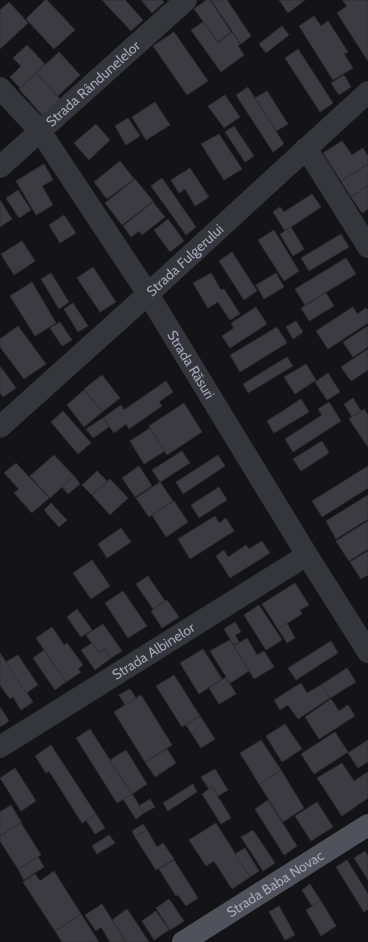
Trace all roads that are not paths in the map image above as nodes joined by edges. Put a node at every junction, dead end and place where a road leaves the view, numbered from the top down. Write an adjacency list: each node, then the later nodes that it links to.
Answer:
1 (186, 0): 4 (street, Strada Rândunelelor)
2 (0, 88): 4 (street, Strada Răsuri)
3 (368, 92): 5 (street, Strada Fulgerului)
4 (40, 131): 6 (street, Strada Rândunelelor); 8 (street, Strada Răsuri)
5 (306, 148): 7 (street); 8 (street, Strada Fulgerului)
6 (0, 167)
7 (368, 247)
8 (148, 294): 9 (street, Strada Fulgerului); 10 (street, Strada Răsuri)
9 (0, 427)
10 (307, 555): 11 (street, Strada Răsuri); 12 (street, Strada Albinelor)
11 (368, 652)
12 (0, 747)
13 (368, 825): 14 (main road, Strada Baba Novac)
14 (183, 942)

